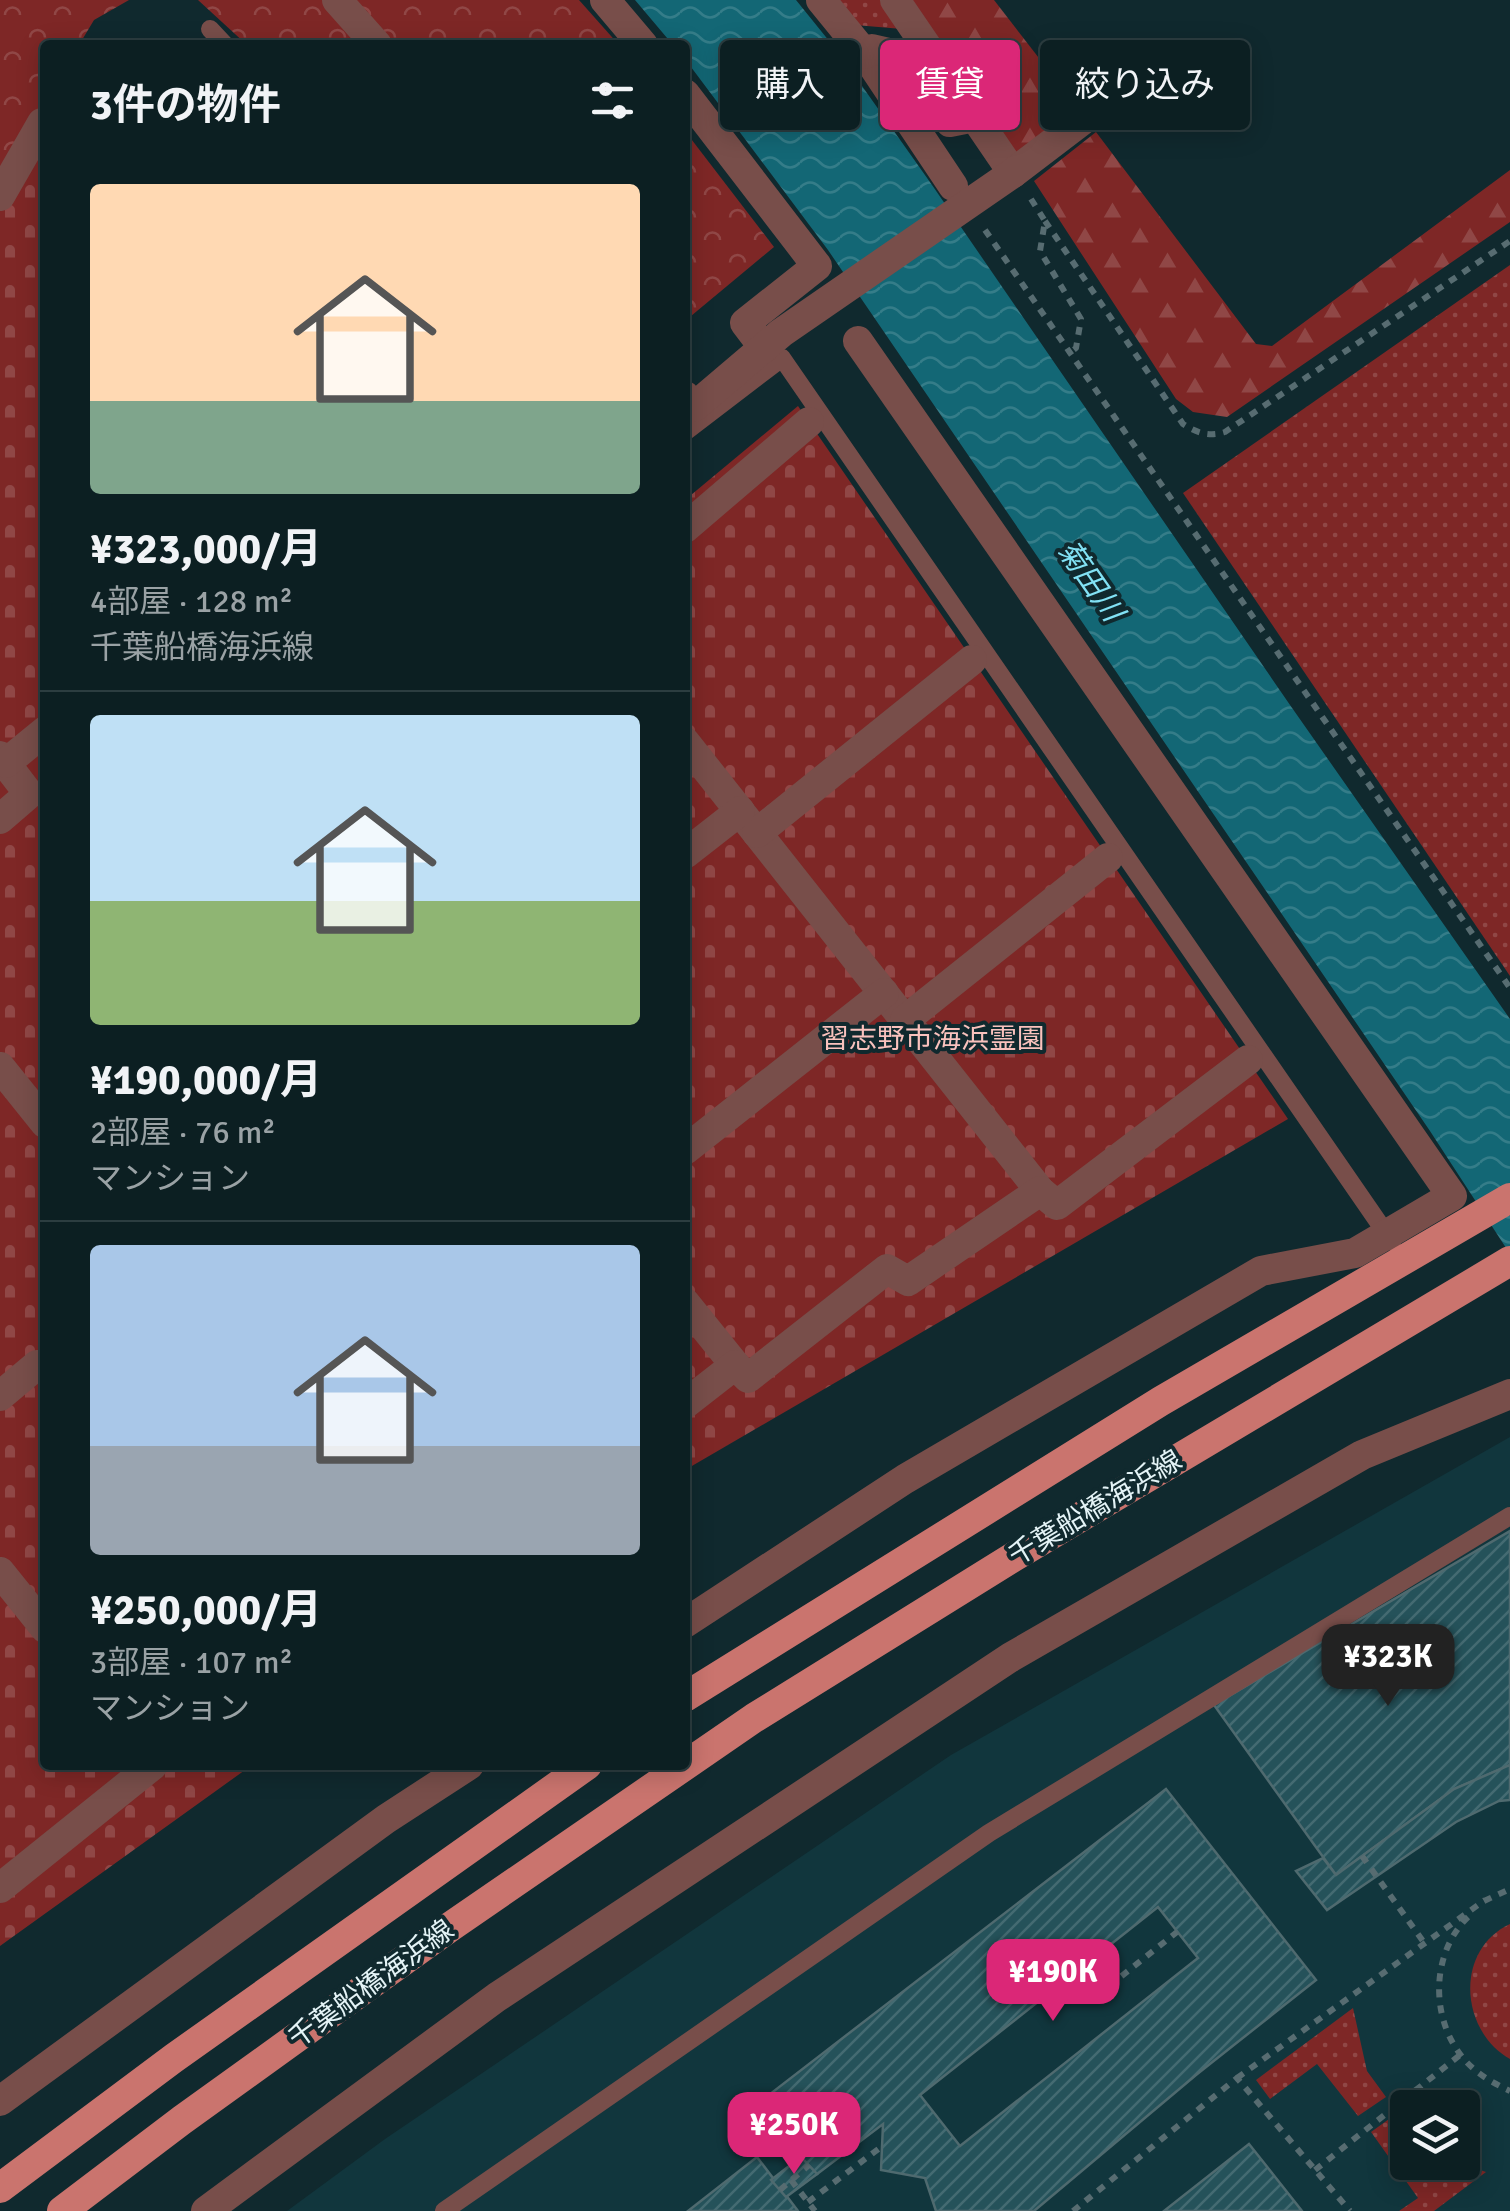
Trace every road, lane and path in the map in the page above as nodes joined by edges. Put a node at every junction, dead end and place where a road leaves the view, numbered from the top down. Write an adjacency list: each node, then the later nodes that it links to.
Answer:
1 (337, 0): 7 (street)
2 (605, 0): 8 (street)
3 (821, 0): 11 (street)
4 (895, 0): 9 (street)
5 (210, 29): 6 (lane)
6 (220, 40)
7 (373, 40)
8 (639, 40)
9 (922, 40)
10 (880, 51): 11 (street)
11 (865, 54): 17 (street)
12 (690, 101): 22 (street)
13 (40, 126): 18 (street)
14 (981, 130): 16 (street)
15 (1069, 130): 16 (street)
16 (1002, 180): 19 (path); 22 (street)
17 (953, 186)
18 (0, 196)
19 (1045, 221): 21 (path); 24 (path)
20 (981, 225): 24 (path)
21 (1510, 242)
22 (772, 340): 25 (street)
23 (858, 341): 46 (street)
24 (1071, 352): 37 (path)
25 (690, 403)
26 (809, 422): 28 (street)
27 (690, 428): 46 (lane)
28 (690, 524)
29 (972, 660): 34 (street)
30 (40, 735): 32 (street)
31 (690, 748): 34 (street)
32 (3, 760): 33 (street)
33 (0, 819)
34 (748, 822): 35 (street); 38 (street)
35 (690, 851)
36 (1108, 858): 39 (street)
37 (1510, 988)
38 (884, 993): 39 (street); 43 (street)
39 (905, 1020): 44 (street)
40 (1248, 1060): 44 (street)
41 (0, 1067): 42 (street)
42 (40, 1118)
43 (690, 1146)
44 (1040, 1191): 50 (street)
45 (1510, 1198): 46 (main road, 千葉船橋海浜線)
46 (1395, 1246): 57 (street); 58 (main road, 千葉船橋海浜線)
47 (1507, 1263): 59 (main road, 千葉船橋海浜線)
48 (690, 1310): 50 (street)
49 (38, 1365): 52 (street)
50 (735, 1365): 53 (street)
51 (1510, 1394): 83 (street)
52 (0, 1396)
53 (690, 1400)
54 (1510, 1516): 84 (lane)
55 (0, 1572): 56 (street)
56 (40, 1621)
57 (690, 1621)
58 (690, 1694)
59 (690, 1762)
60 (146, 1770): 65 (street)
61 (461, 1770): 74 (street)
62 (580, 1770): 79 (main road, 千葉船橋海浜線)
63 (678, 1770): 82 (main road, 千葉船橋海浜線)
64 (1362, 1856): 69 (path)
65 (0, 1888)
66 (1510, 1889): 67 (path)
67 (1485, 1900): 69 (path); 71 (path)
68 (1177, 1932): 70 (path)
69 (1425, 1944): 72 (path)
70 (1109, 1986)
71 (1460, 2055): 73 (path); 77 (path)
72 (1237, 2078): 77 (path); 86 (path)
73 (1510, 2090)
74 (0, 2101)
75 (882, 2147): 81 (path)
76 (810, 2166): 78 (path)
77 (1314, 2170): 87 (path)
78 (792, 2180): 80 (path); 81 (path)
79 (0, 2188)
80 (780, 2190)
81 (808, 2202): 85 (path)
82 (62, 2211)
83 (206, 2211)
84 (444, 2211)
85 (815, 2211)
86 (1073, 2211)
87 (1350, 2211)

